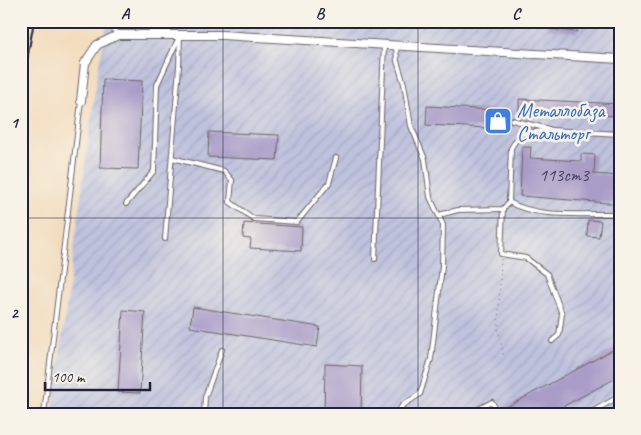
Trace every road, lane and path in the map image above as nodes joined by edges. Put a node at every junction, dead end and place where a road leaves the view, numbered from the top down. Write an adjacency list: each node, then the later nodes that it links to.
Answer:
1 (106, 21): 2 (lane)
2 (118, 35): 3 (street); 7 (street)
3 (180, 35): 4 (street); 11 (lane); 14 (lane)
4 (384, 45): 5 (street); 20 (lane)
5 (396, 46): 6 (street); 17 (lane)
6 (620, 60)
7 (81, 101): 25 (lane)
8 (512, 120): 9 (lane)
9 (551, 130): 10 (lane); 13 (lane)
10 (620, 134)
11 (172, 158): 12 (lane); 18 (lane)
12 (336, 158)
13 (509, 202): 15 (lane); 16 (lane)
14 (126, 204)
15 (503, 209): 17 (lane); 19 (lane)
16 (620, 214)
17 (439, 215): 27 (lane)
18 (165, 239)
19 (501, 254): 21 (lane); 23 (path)
20 (375, 259)
21 (552, 341)
22 (222, 350): 26 (lane)
23 (504, 358)
24 (620, 396): 30 (lane)
25 (44, 414)
26 (204, 414)
27 (396, 414)
28 (469, 414): 29 (lane)
29 (498, 414)
30 (588, 414)

